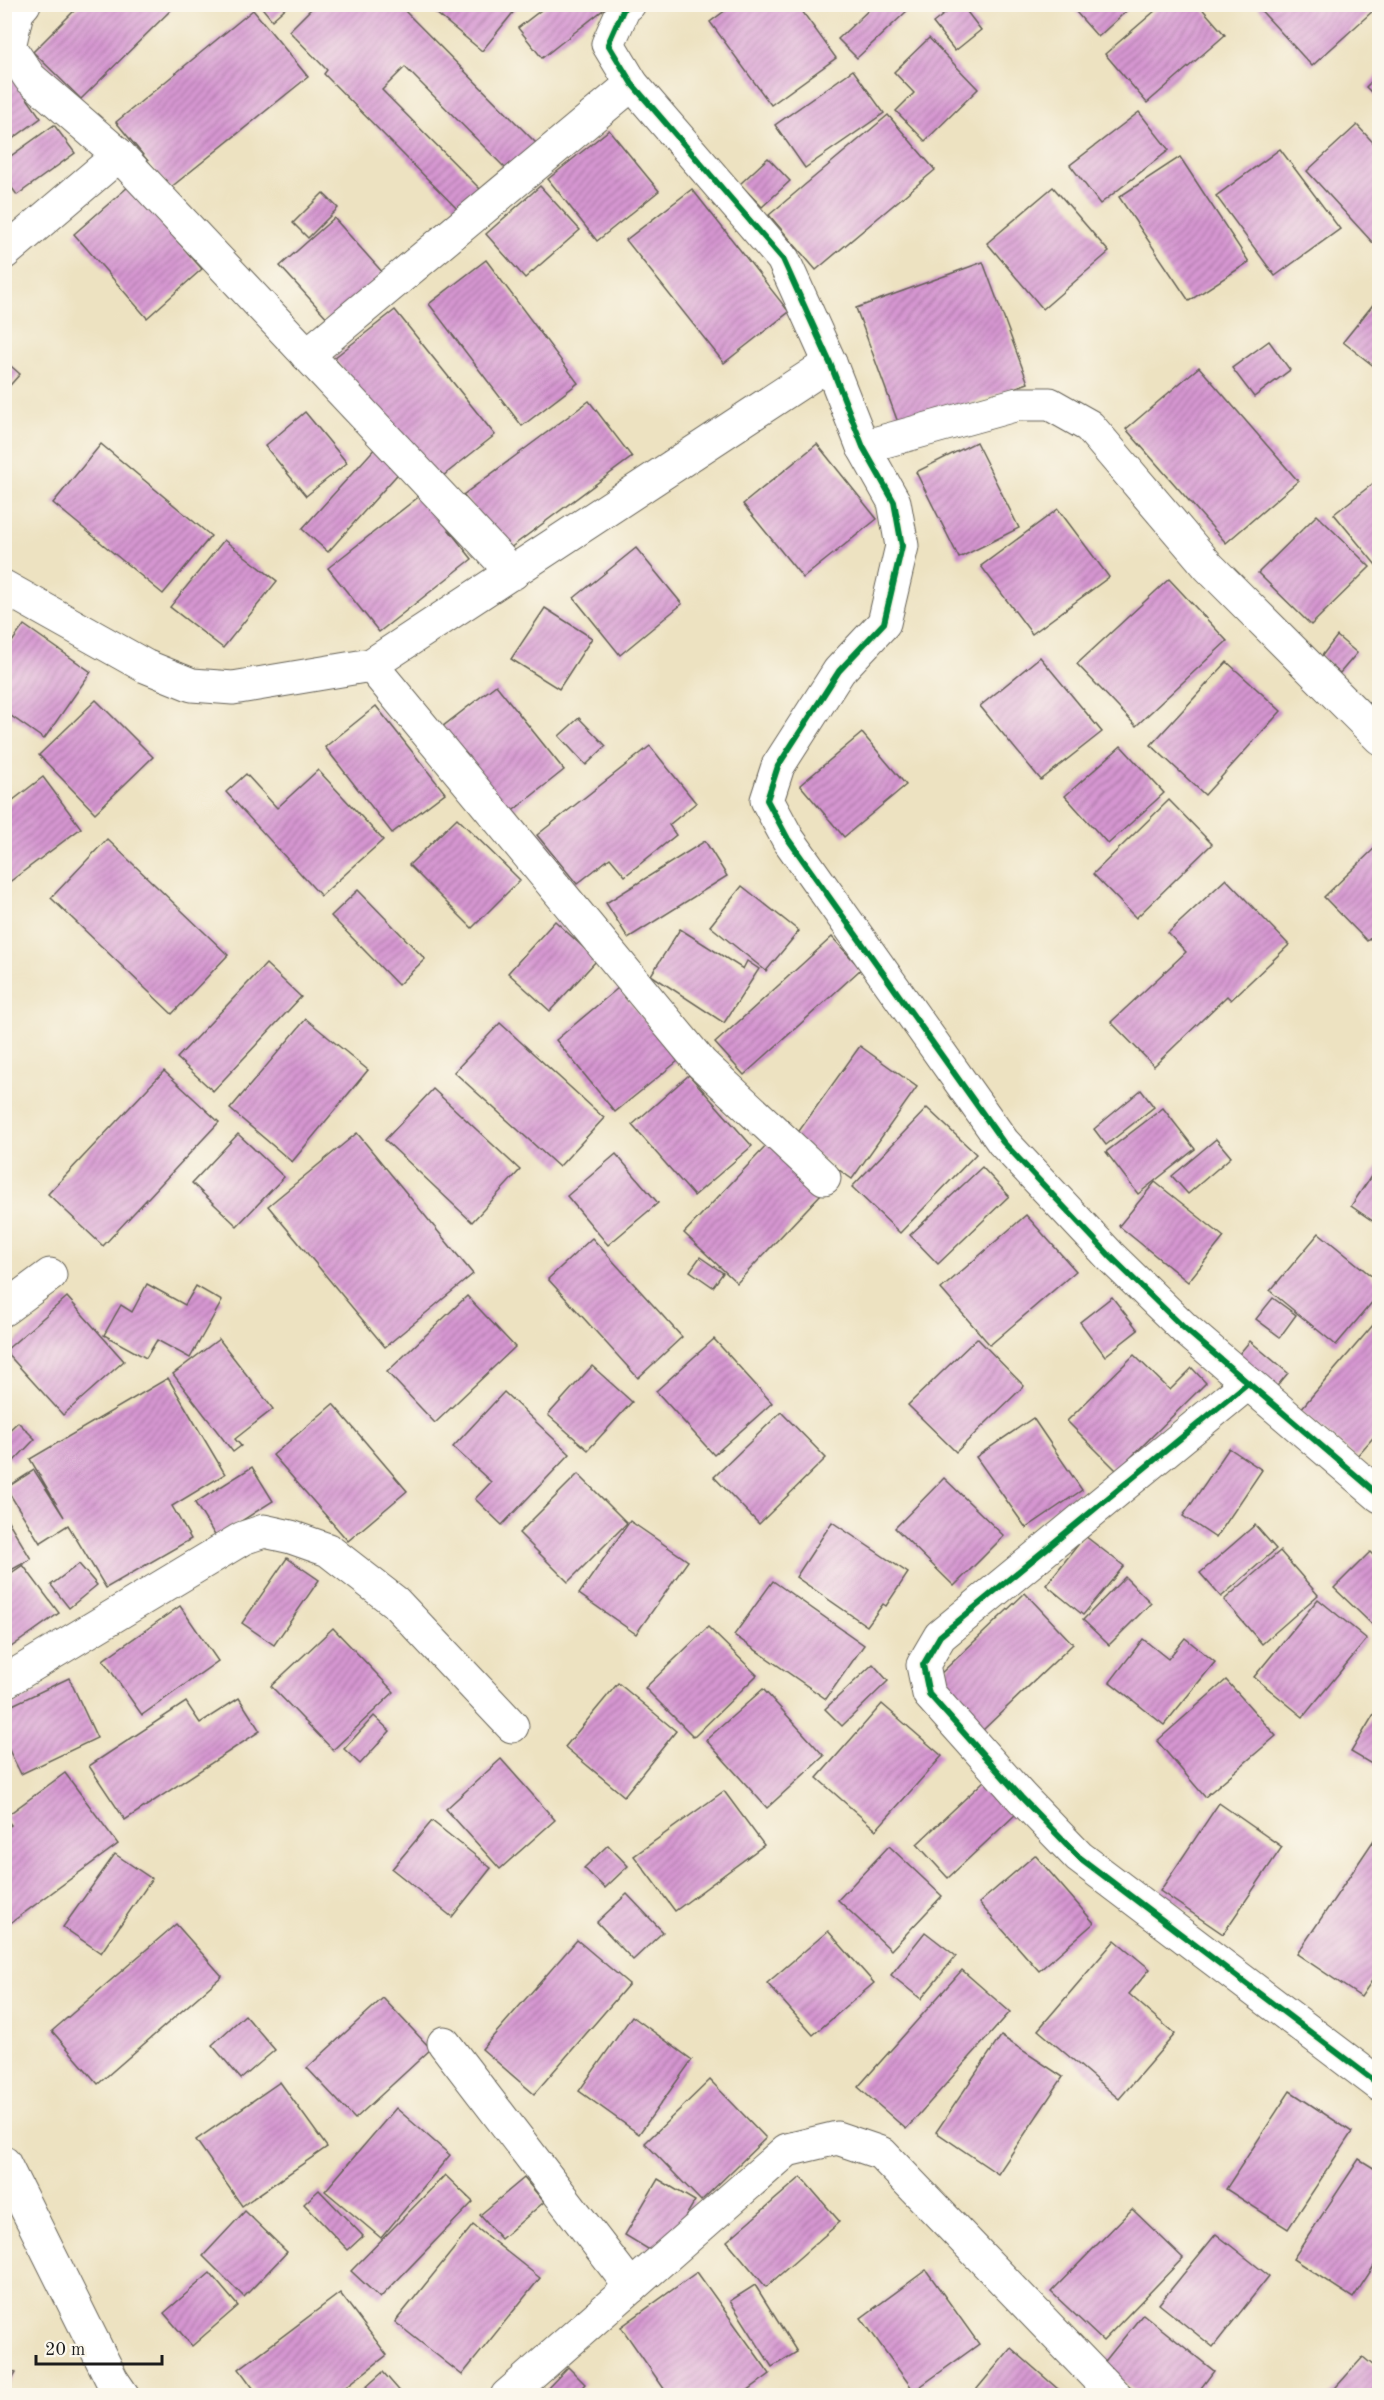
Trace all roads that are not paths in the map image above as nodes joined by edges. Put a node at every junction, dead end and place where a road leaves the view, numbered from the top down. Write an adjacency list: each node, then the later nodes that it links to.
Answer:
1 (24, 4): 4 (street)
2 (629, 4): 3 (street)
3 (632, 84): 6 (street); 7 (street)
4 (118, 155): 5 (street); 6 (street)
5 (4, 253)
6 (308, 355): 9 (street)
7 (830, 363): 8 (street); 9 (street)
8 (863, 447): 12 (street); 16 (street)
9 (513, 573): 11 (street)
10 (4, 586): 11 (street)
11 (371, 665): 13 (street)
12 (1380, 738)
13 (824, 1178)
14 (50, 1275): 15 (street)
15 (4, 1309)
16 (1248, 1383): 17 (street); 21 (street)
17 (1380, 1496)
18 (4, 1682): 19 (street)
19 (512, 1726)
20 (444, 2043): 23 (street)
21 (1380, 2085)
22 (4, 2163): 24 (street)
23 (631, 2287): 25 (street); 26 (street)
24 (123, 2396)
25 (507, 2396)
26 (1115, 2396)

